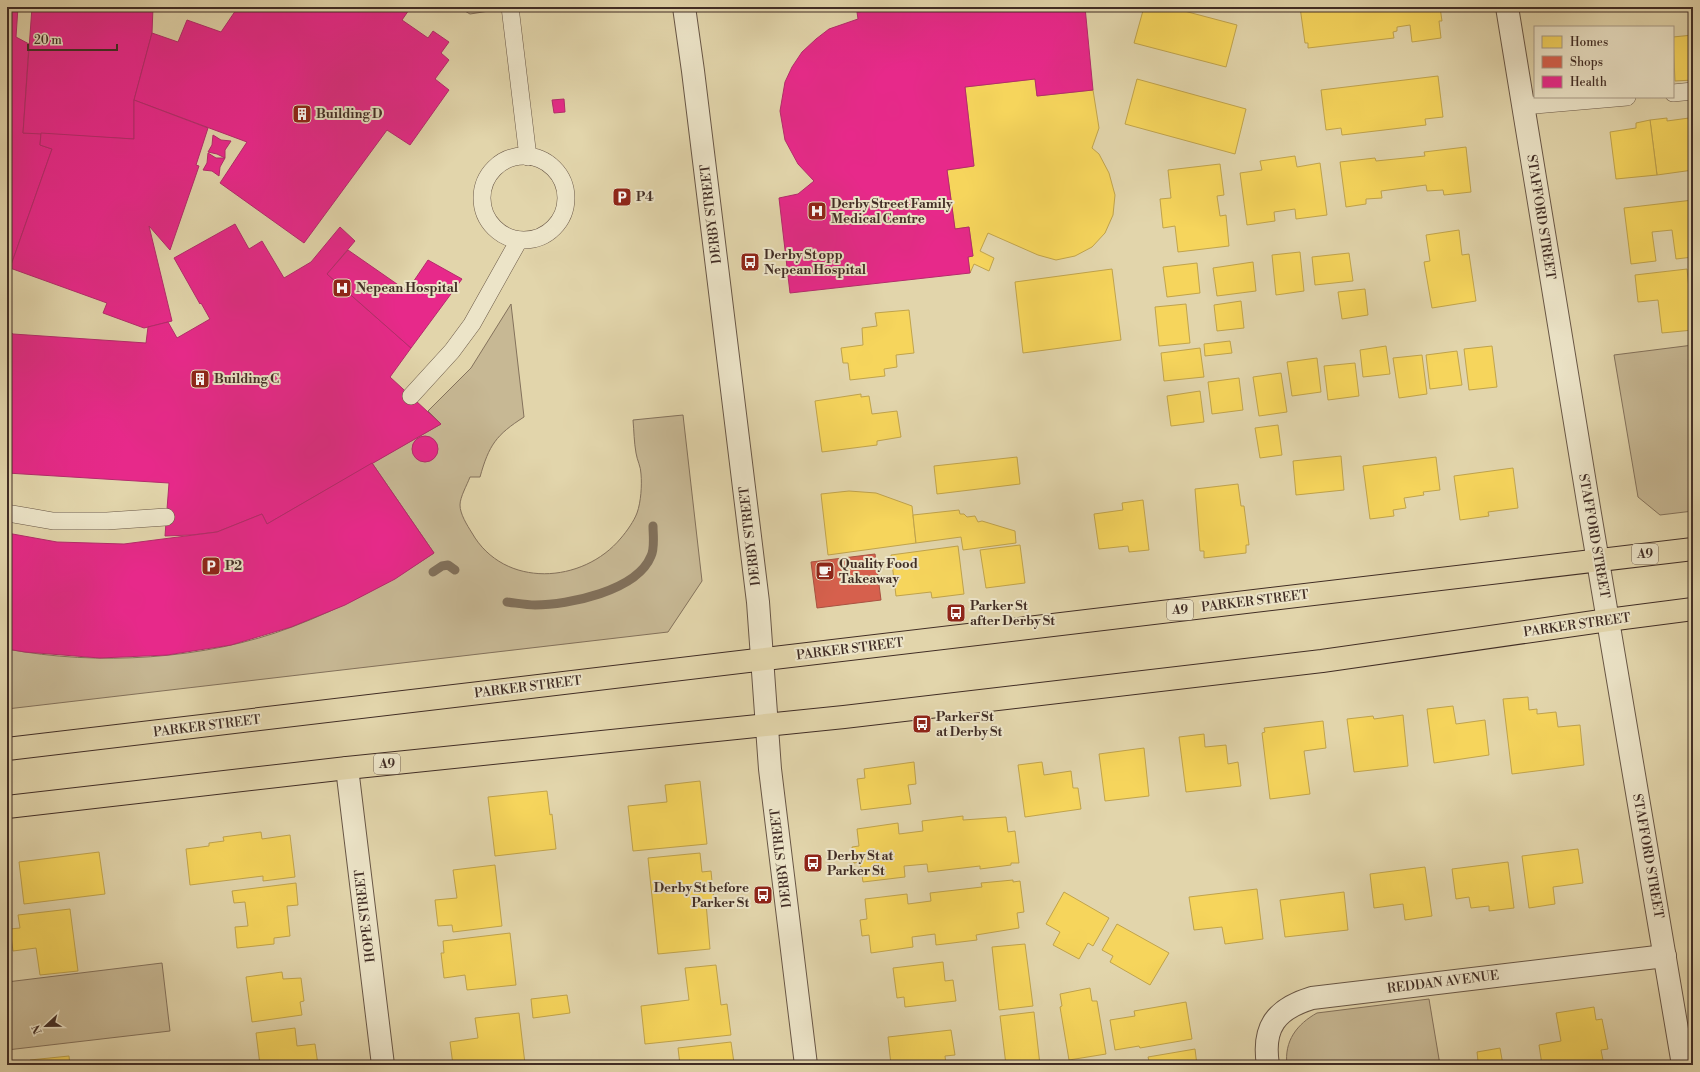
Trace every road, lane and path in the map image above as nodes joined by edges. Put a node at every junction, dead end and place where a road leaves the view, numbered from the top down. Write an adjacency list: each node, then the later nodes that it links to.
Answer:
1 (510, 7): 8 (lane)
2 (684, 7): 17 (street, DERBY STREET)
3 (1507, 7): 7 (street, STAFFORD STREET)
4 (1693, 91): 5 (lane)
5 (1674, 93)
6 (1615, 98): 7 (lane)
7 (1523, 106): 14 (street, STAFFORD STREET)
8 (528, 157): 9 (lane); 9 (lane)
9 (519, 240): 10 (lane)
10 (411, 396)
11 (7, 513): 12 (lane)
12 (166, 517)
13 (1693, 549): 14 (highway, PARKER STREET / A9)
14 (1598, 560): 16 (street, STAFFORD STREET); 17 (highway, PARKER STREET / A9)
15 (1693, 609): 16 (highway, PARKER STREET / A9)
16 (1608, 620): 18 (highway, PARKER STREET / A9); 22 (street, STAFFORD STREET)
17 (762, 659): 18 (street, DERBY STREET); 19 (highway, PARKER STREET / A9)
18 (767, 725): 20 (highway, PARKER STREET / A9); 25 (street, DERBY STREET)
19 (7, 749)
20 (347, 768): 21 (highway, PARKER STREET / A9); 24 (street, HOPE STREET)
21 (7, 807)
22 (1665, 956): 23 (street, STAFFORD STREET); 26 (street, REDDAN AVENUE)
23 (1684, 1009): 27 (street, STAFFORD STREET)
24 (383, 1065)
25 (806, 1065)
26 (1268, 1065)
27 (1683, 1065)

